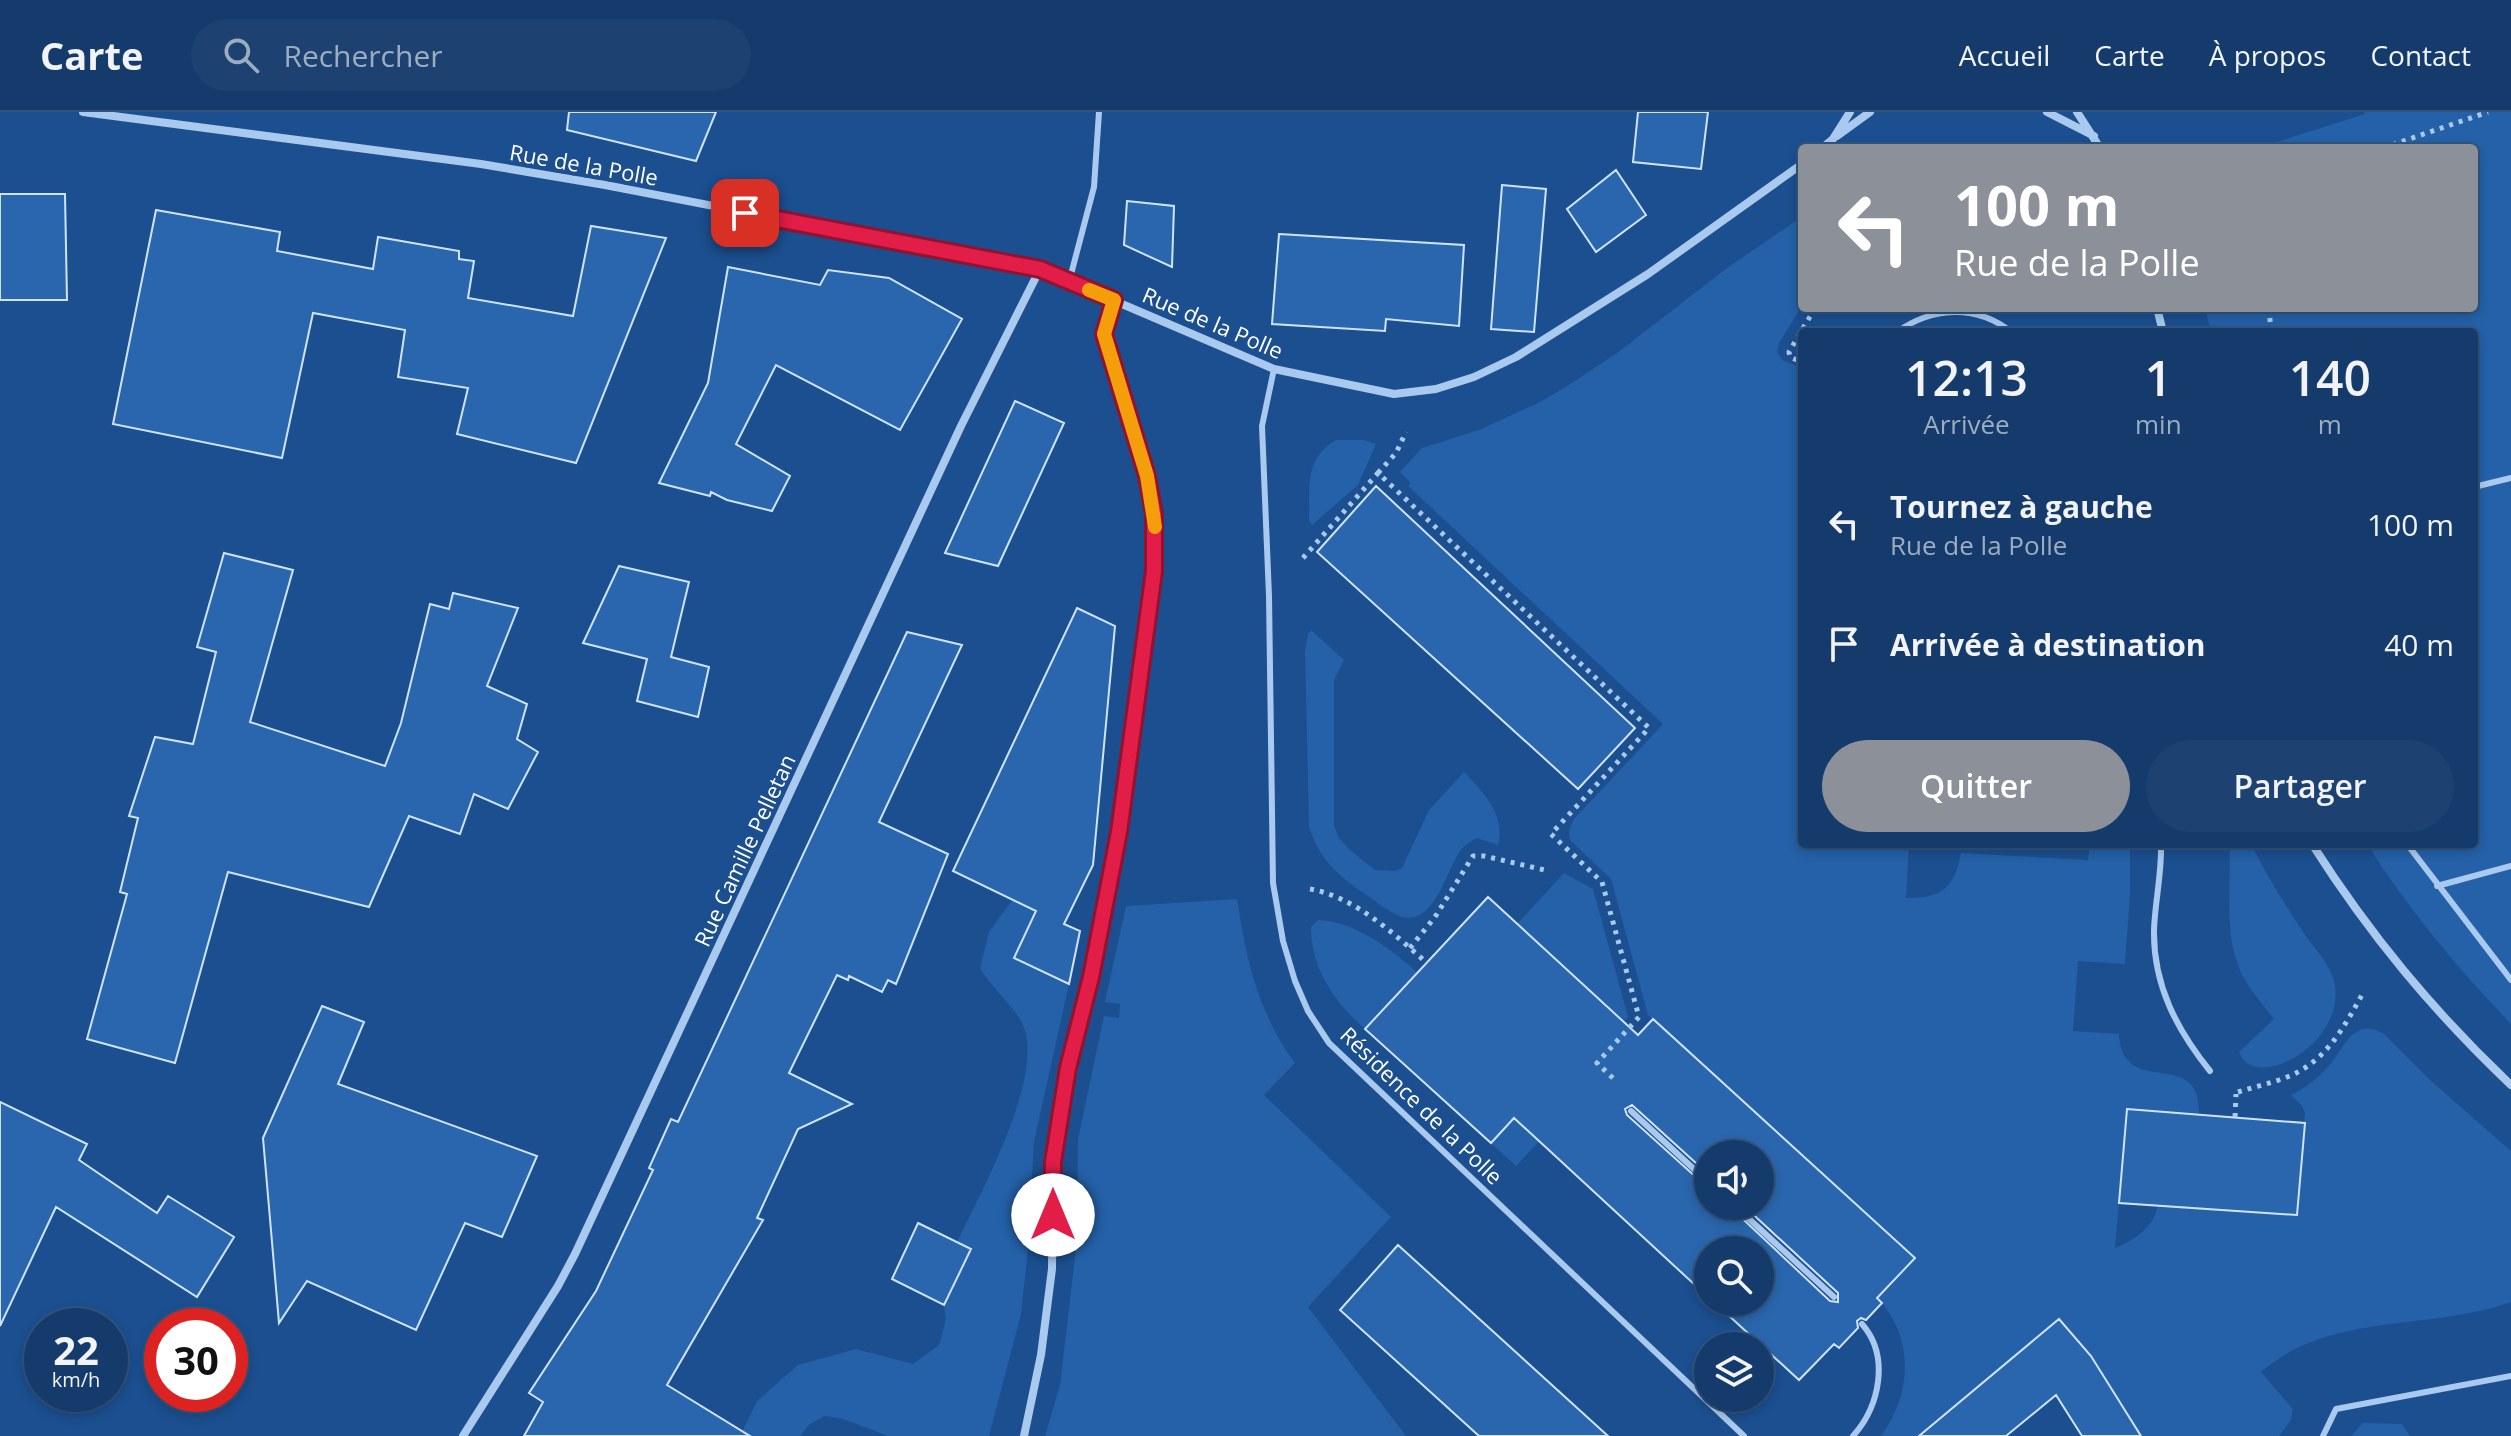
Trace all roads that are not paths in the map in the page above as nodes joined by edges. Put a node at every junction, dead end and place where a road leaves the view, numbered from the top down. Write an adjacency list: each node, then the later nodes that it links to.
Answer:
1 (83, 112): 12 (street, Rue de la Polle)
2 (1099, 112): 13 (lane)
3 (1850, 112): 8 (street)
4 (1870, 112): 8 (street)
5 (2047, 112): 7 (street)
6 (2077, 112): 7 (street)
7 (2094, 136): 10 (street)
8 (1833, 139): 9 (street)
9 (1827, 144)
10 (2098, 144)
11 (1798, 167): 19 (street, Rue de la Polle)
12 (1040, 269): 13 (street, Rue de la Polle); 36 (street, Rue Camille Pelletan)
13 (1069, 282): 14 (street, Rue de la Polle)
14 (1114, 300): 19 (street, Rue de la Polle); 37 (street)
15 (1950, 312): 17 (lane)
16 (1966, 312): 18 (lane)
17 (1904, 328)
18 (2006, 328)
19 (1274, 369): 38 (lane, Résidence de la Polle)
20 (2511, 478): 21 (lane)
21 (2478, 486)
22 (2161, 848): 28 (lane)
23 (2315, 848): 29 (street)
24 (2410, 848): 26 (lane)
25 (2511, 866): 26 (lane)
26 (2437, 886): 27 (lane)
27 (2511, 980)
28 (2210, 1071)
29 (2511, 1085)
30 (1631, 1111): 31 (lane)
31 (1694, 1169)
32 (1750, 1220): 33 (lane)
33 (1834, 1297)
34 (1862, 1324): 39 (lane)
35 (2511, 1376): 40 (lane)
36 (463, 1436)
37 (1024, 1436)
38 (1744, 1436)
39 (1853, 1436)
40 (2323, 1436)

